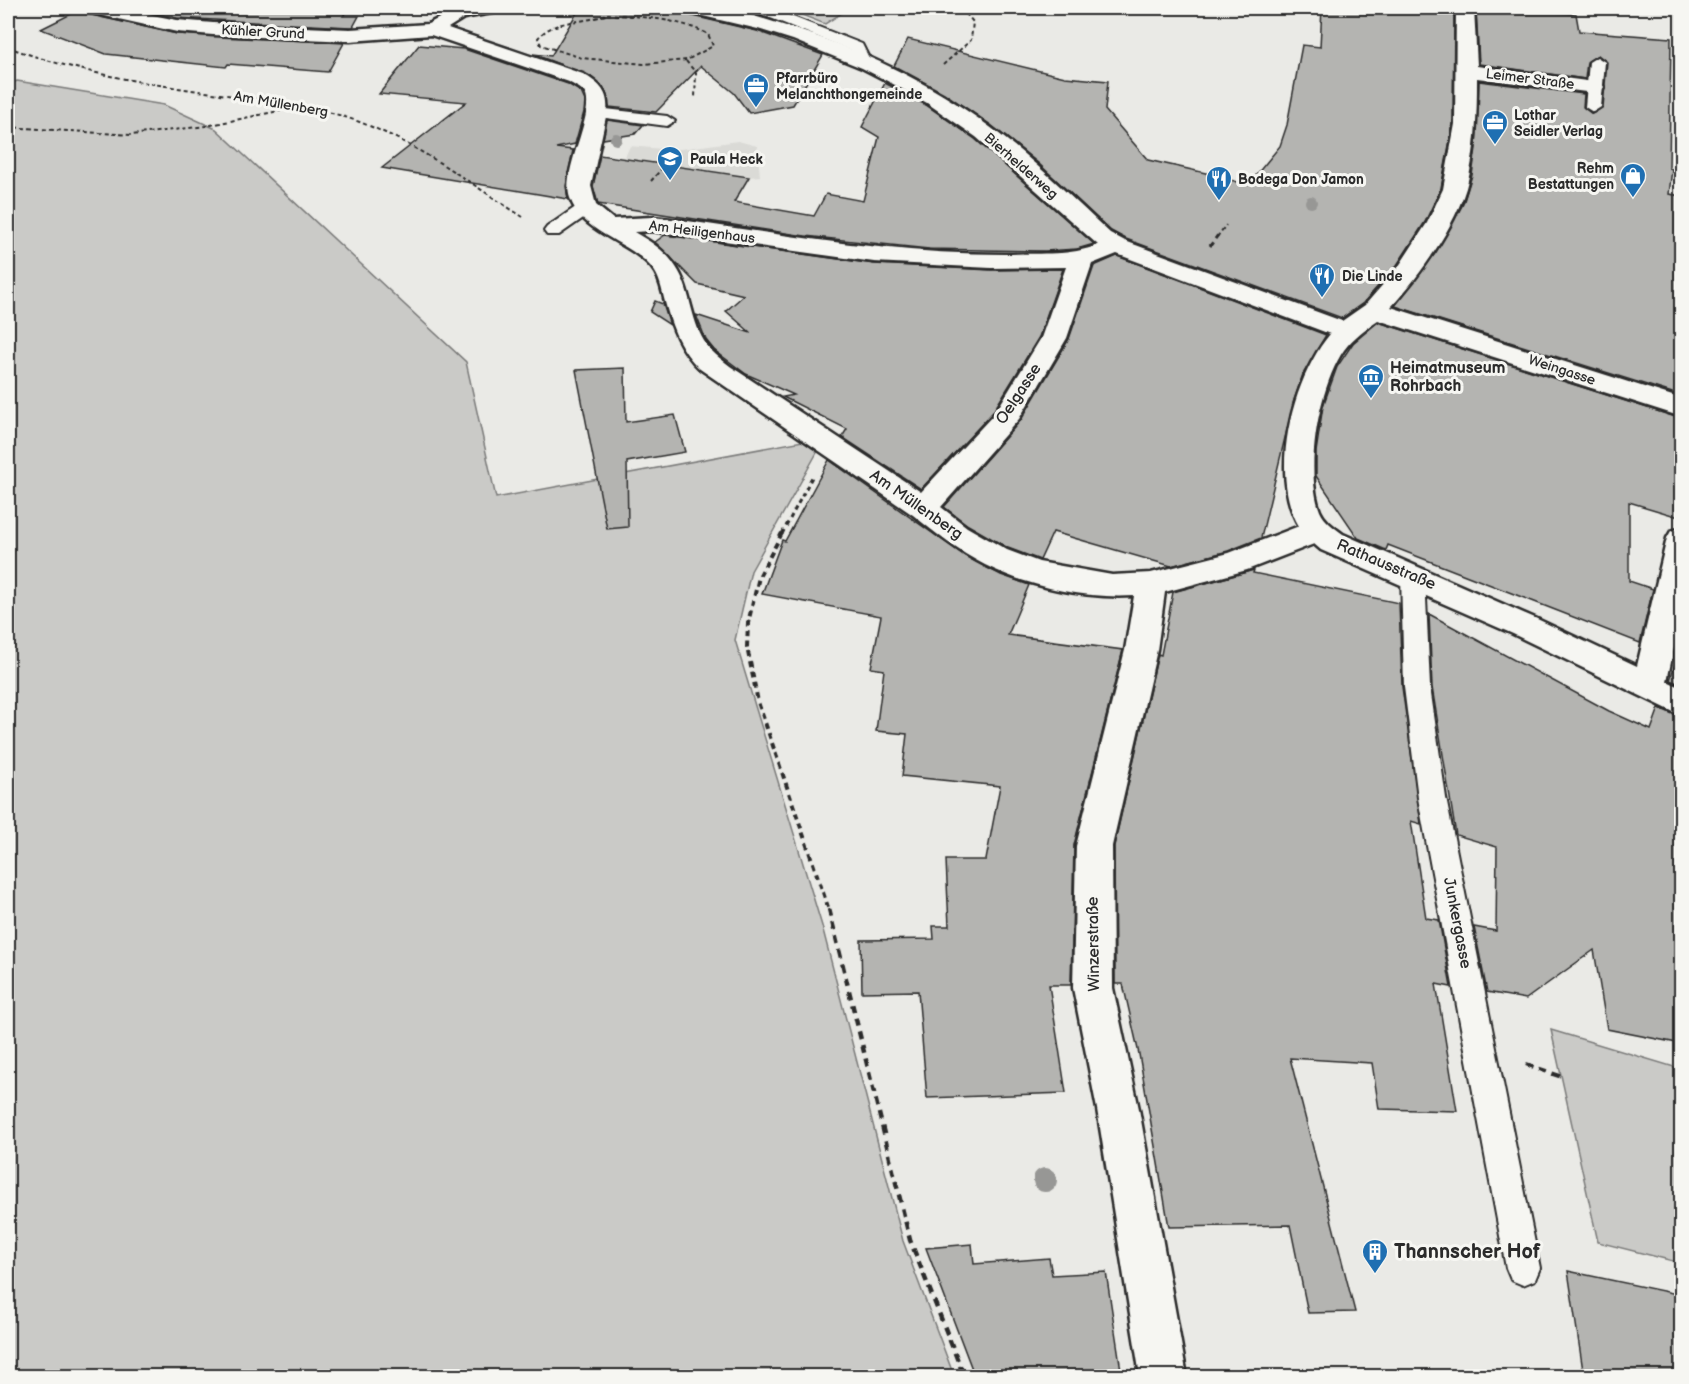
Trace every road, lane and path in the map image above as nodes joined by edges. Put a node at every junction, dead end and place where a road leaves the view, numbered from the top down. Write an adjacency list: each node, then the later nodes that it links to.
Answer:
1 (94, 8): 11 (street, Kühler Grund)
2 (491, 8): 7 (street)
3 (693, 8): 15 (street, Bierhelderweg)
4 (758, 8): 15 (lane)
5 (961, 8): 18 (path)
6 (1465, 8): 17 (street, Leimer Straße)
7 (460, 10): 11 (street)
8 (668, 18): 9 (path)
9 (586, 20)
10 (675, 20): 14 (path)
11 (433, 29): 22 (street)
12 (8, 48): 21 (path, Am Müllenberg)
13 (573, 57): 14 (path)
14 (685, 60): 20 (path)
15 (863, 62): 18 (street, Bierhelderweg)
16 (1597, 62): 19 (lane)
17 (1467, 71): 19 (street, Leimer Straße); 33 (street, Leimer Straße)
18 (911, 87): 31 (street, Bierhelderweg)
19 (1593, 97)
20 (695, 98)
21 (300, 106): 24 (path); 28 (path, Am Müllenberg)
22 (597, 113): 23 (lane); 27 (street)
23 (667, 120)
24 (8, 127)
25 (680, 148): 26 (path)
26 (651, 181)
27 (586, 208): 29 (street); 30 (lane)
28 (523, 217)
29 (609, 226): 32 (street, Am Heiligenhaus); 36 (street, Am Müllenberg)
30 (553, 231)
31 (1117, 246): 32 (street, Am Heiligenhaus); 34 (street, Bierhelderweg)
32 (1081, 260): 37 (street, Oelgasse)
33 (1374, 310): 34 (street, Rathausstraße); 35 (street, Weingasse)
34 (1346, 331): 38 (street, Rathausstraße)
35 (1682, 408)
36 (829, 445): 37 (street, Am Müllenberg); 45 (path)
37 (923, 508): 41 (street, Am Müllenberg)
38 (1317, 531): 40 (street, Rathausstraße); 41 (street, Am Müllenberg)
39 (1682, 538): 42 (street)
40 (1413, 576): 42 (street, Rathausstraße); 44 (lane, Junkergasse)
41 (1151, 584): 46 (street, Winzerstraße)
42 (1649, 686): 43 (street, Rathausstraße)
43 (1682, 703)
44 (1523, 1268)
45 (964, 1377)
46 (1164, 1377)

